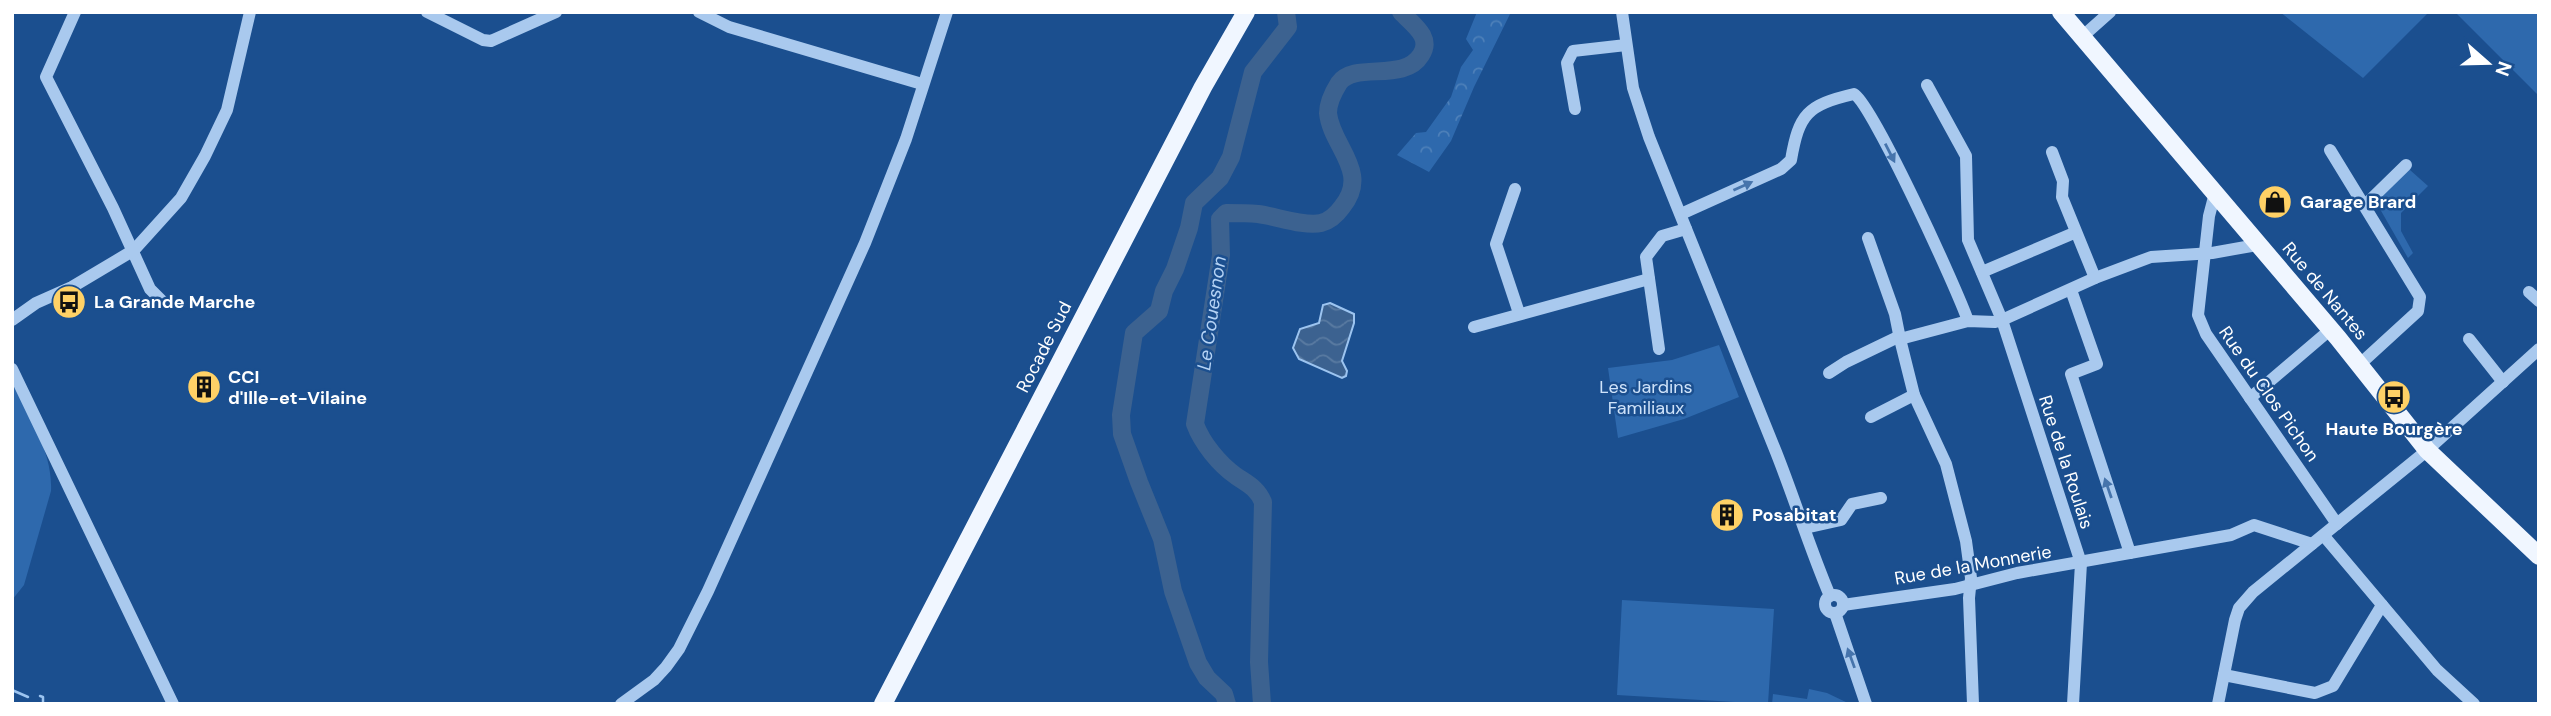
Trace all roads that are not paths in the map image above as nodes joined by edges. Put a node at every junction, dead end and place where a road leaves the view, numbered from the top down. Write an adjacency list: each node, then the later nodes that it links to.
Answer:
1 (75, 12): 27 (street)
2 (250, 12): 27 (street)
3 (428, 12): 4 (street)
4 (556, 12)
5 (699, 12): 13 (street)
6 (947, 12): 13 (street)
7 (1246, 12): 68 (main road, Rocade Sud)
8 (1622, 12): 12 (street)
9 (2061, 12): 11 (main road, Rue de Nantes)
10 (2110, 12): 11 (street)
11 (2083, 36): 20 (main road, Rue de Nantes)
12 (1626, 45): 15 (street); 22 (street)
13 (922, 84): 67 (street)
14 (1927, 85): 29 (street, Rue de la Roulais)
15 (1574, 109)
16 (2330, 150): 21 (street)
17 (2052, 152): 24 (street)
18 (2406, 165): 21 (street)
19 (1515, 189): 36 (street)
20 (2216, 193): 26 (main road, Rue de Nantes); 28 (street, Rue du Clos Pichon)
21 (2364, 206): 46 (street)
22 (1681, 214): 23 (street); 39 (street, one-way to 39)
23 (1686, 229): 31 (street); 56 (street)
24 (2074, 233): 29 (street); 30 (street)
25 (1868, 238): 42 (street)
26 (2257, 245): 28 (street); 41 (main road, Rue de Nantes)
27 (134, 250): 33 (street); 34 (street)
28 (2204, 253): 30 (street); 51 (street, Rue du Clos Pichon)
29 (1982, 272): 38 (street, Rue de la Roulais)
30 (2095, 278): 32 (street)
31 (1649, 279): 36 (street); 44 (street)
32 (2071, 289): 38 (street); 59 (street, one-way to 32)
33 (162, 301)
34 (36, 303): 35 (street); 37 (street)
35 (12, 307)
36 (1519, 313): 40 (street)
37 (12, 320)
38 (2002, 320): 39 (street); 61 (street, Rue de la Roulais)
39 (1968, 321): 42 (street)
40 (1474, 327)
41 (2331, 330): 46 (main road, Rue de Nantes); 51 (street)
42 (1900, 338): 48 (street); 50 (street)
43 (2469, 339): 49 (street)
44 (1659, 349)
45 (2539, 349): 49 (street)
46 (2359, 365): 53 (main road, Rue de Nantes)
47 (12, 369): 66 (street)
48 (1829, 373)
49 (2503, 382): 53 (street)
50 (1914, 395): 52 (street); 62 (street)
51 (2250, 398): 55 (street, Rue du Clos Pichon)
52 (1871, 417)
53 (2427, 450): 55 (street); 60 (main road, Rue de Nantes)
54 (1881, 498): 56 (street)
55 (2337, 524): 57 (street)
56 (1805, 528): 64 (street)
57 (2324, 536): 58 (street); 63 (street)
58 (2312, 544): 59 (street, Rue de la Monnerie); 65 (street)
59 (2130, 552): 61 (street, Rue de la Monnerie)
60 (2539, 556)
61 (2081, 564): 62 (street, Rue de la Monnerie); 71 (street, Rue de la Roulais)
62 (1970, 585): 64 (street, Rue de la Monnerie); 70 (street)
63 (2382, 605): 65 (street); 73 (street)
64 (1839, 609): 69 (street, one-way to 64)
65 (2224, 675): 72 (street)
66 (173, 704)
67 (621, 704)
68 (883, 704)
69 (1866, 704)
70 (1973, 704)
71 (2073, 704)
72 (2218, 704)
73 (2474, 704)

